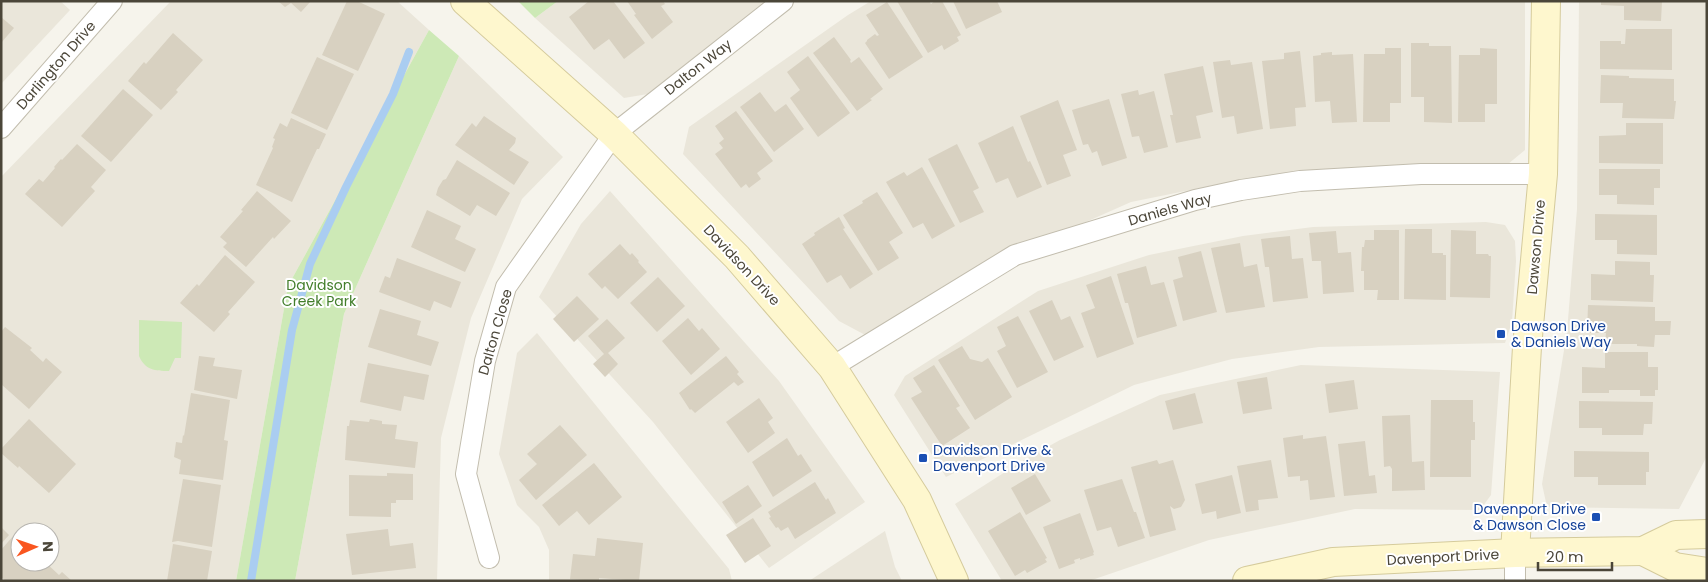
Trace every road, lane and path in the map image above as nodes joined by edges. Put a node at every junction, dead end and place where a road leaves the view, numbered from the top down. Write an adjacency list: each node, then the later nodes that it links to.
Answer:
1 (112, 1): 5 (street, Darlington Drive)
2 (465, 1): 6 (street, Davidson Drive)
3 (783, 1): 6 (street, Dalton Way)
4 (1546, 1): 7 (street, Dawson Drive)
5 (1, 128)
6 (614, 134): 8 (street, Davidson Drive); 12 (street, Dalton Close)
7 (1543, 174): 8 (street, Daniels Way); 11 (street, Dawson Drive)
8 (832, 367): 14 (street, Davidson Drive)
9 (1704, 532): 10 (street, Davenport Drive)
10 (1642, 551): 11 (street, Davenport Drive); 13 (street, Davenport Drive)
11 (1515, 553): 15 (street, Davenport Drive); 16 (street)
12 (489, 558)
13 (1705, 573)
14 (954, 581)
15 (1246, 581)
16 (1515, 581)

